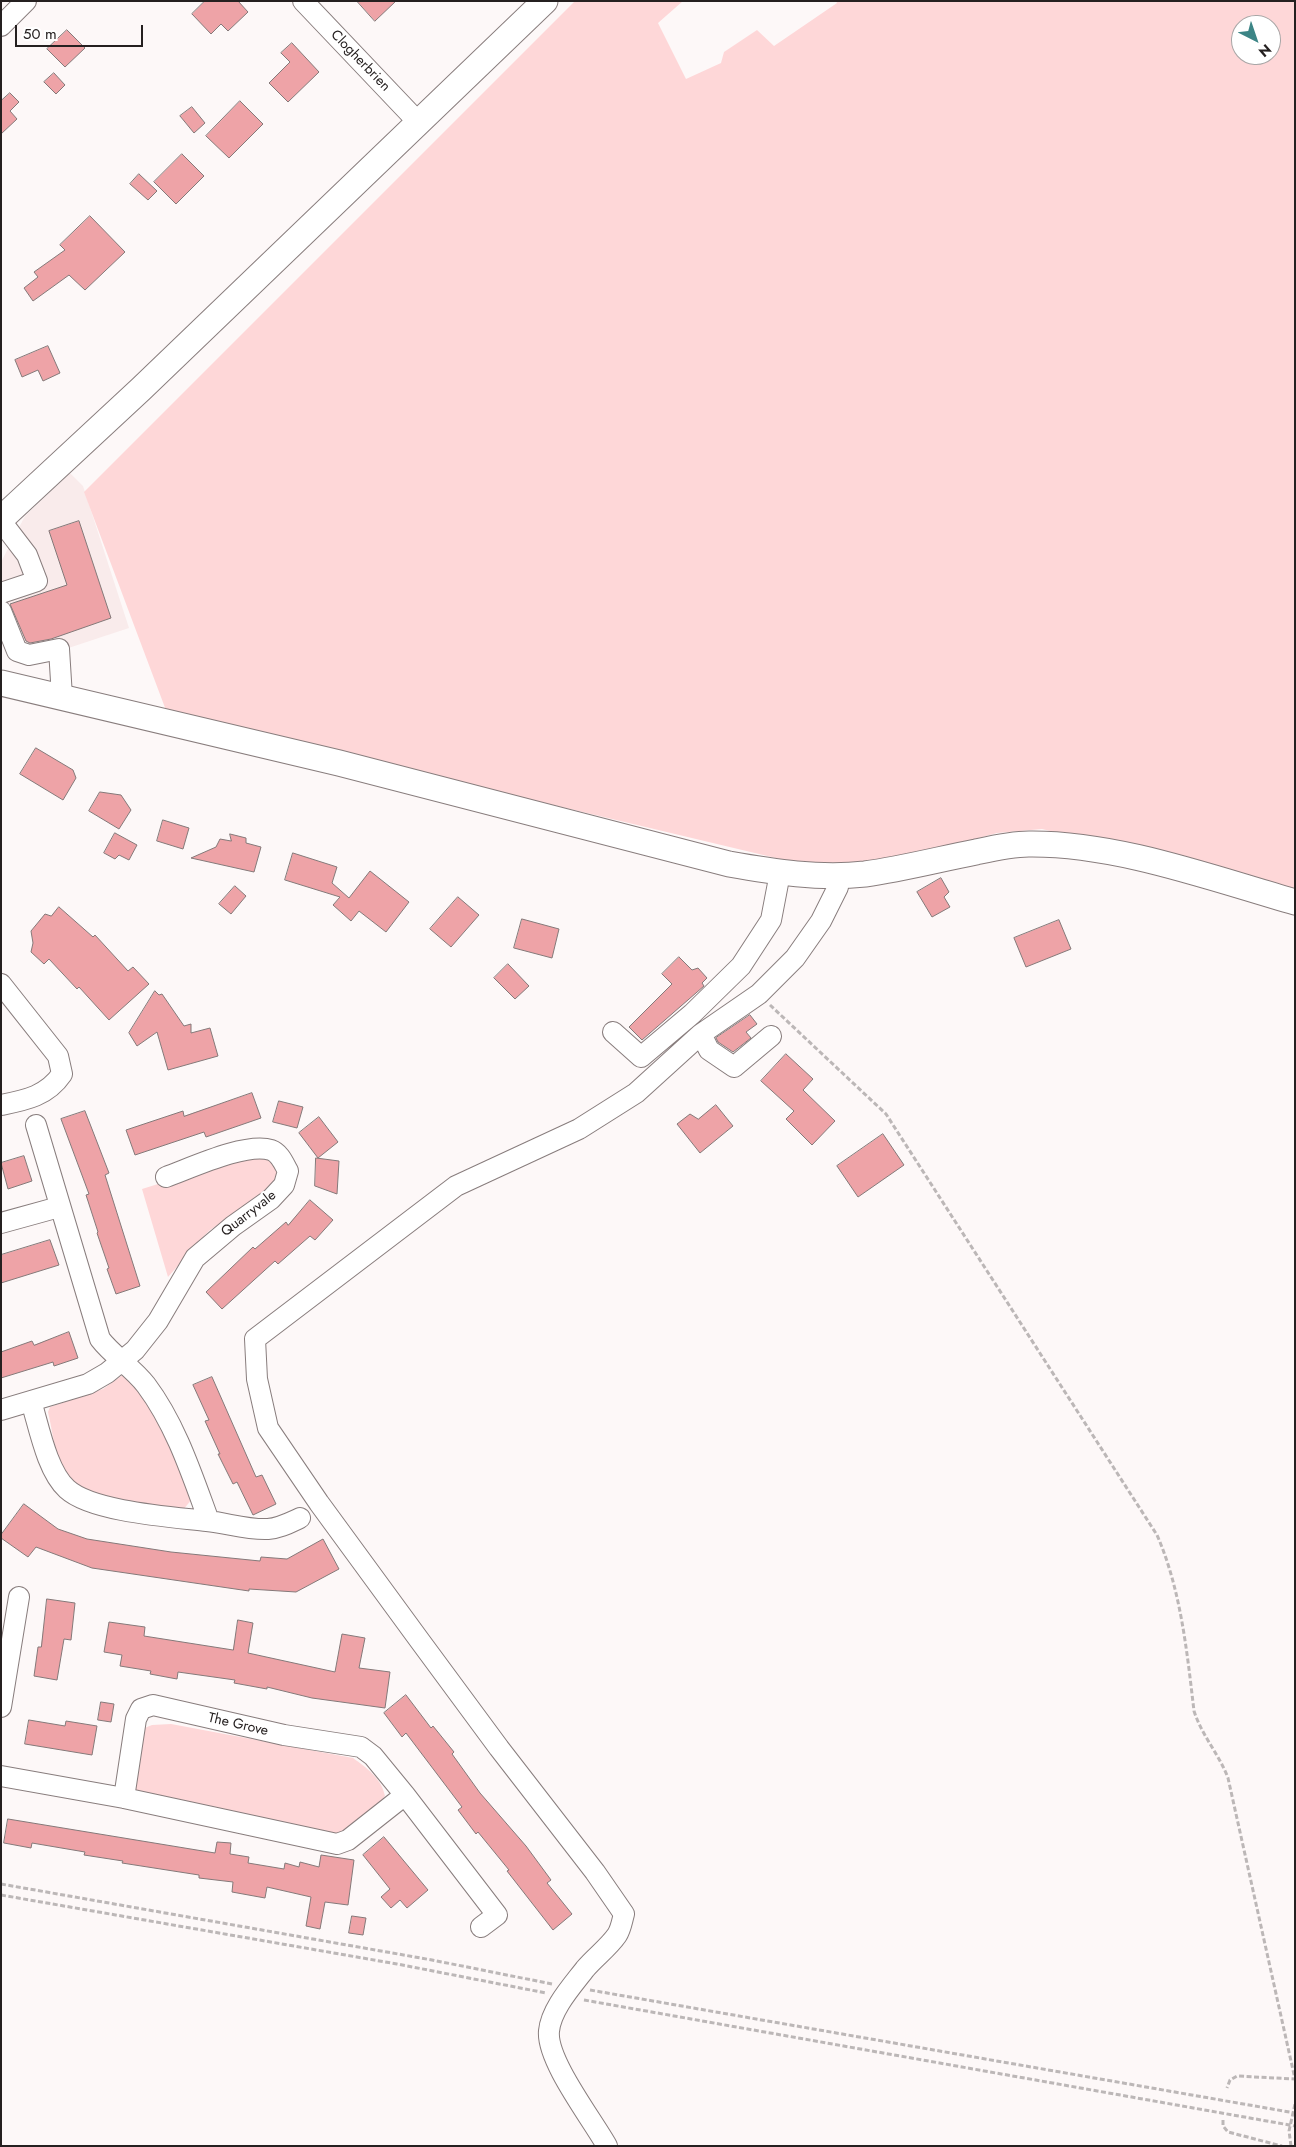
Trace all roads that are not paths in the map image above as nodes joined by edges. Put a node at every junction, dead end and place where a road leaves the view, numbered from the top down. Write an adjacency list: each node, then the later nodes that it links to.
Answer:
1 (26, 1): 4 (street)
2 (303, 1): 5 (street, Clogherbrien)
3 (545, 1): 5 (main road)
4 (1, 26)
5 (418, 122): 6 (main road)
6 (1, 520): 7 (street)
7 (1, 593)
8 (1, 611): 10 (street)
9 (1, 683): 10 (main road)
10 (62, 697): 11 (main road)
11 (780, 873): 12 (main road); 15 (street)
12 (837, 875): 13 (main road); 16 (street)
13 (1295, 902)
14 (1, 984): 18 (street)
15 (613, 1032)
16 (701, 1034): 17 (street); 34 (street)
17 (771, 1036)
18 (1, 1105)
19 (36, 1125): 21 (street)
20 (166, 1177): 23 (street, Quarryvale)
21 (60, 1207): 22 (street); 23 (street)
22 (1, 1223)
23 (121, 1360): 24 (street, Quarryvale); 27 (street)
24 (31, 1402): 25 (street, Quarryvale); 27 (street)
25 (1, 1410)
26 (300, 1518): 27 (street)
27 (209, 1521)
28 (20, 1597): 29 (street)
29 (1, 1707)
30 (1, 1776): 32 (street)
31 (405, 1795): 32 (street); 32 (street, The Grove); 33 (street, The Grove)
32 (124, 1798)
33 (481, 1927)
34 (607, 2146)

